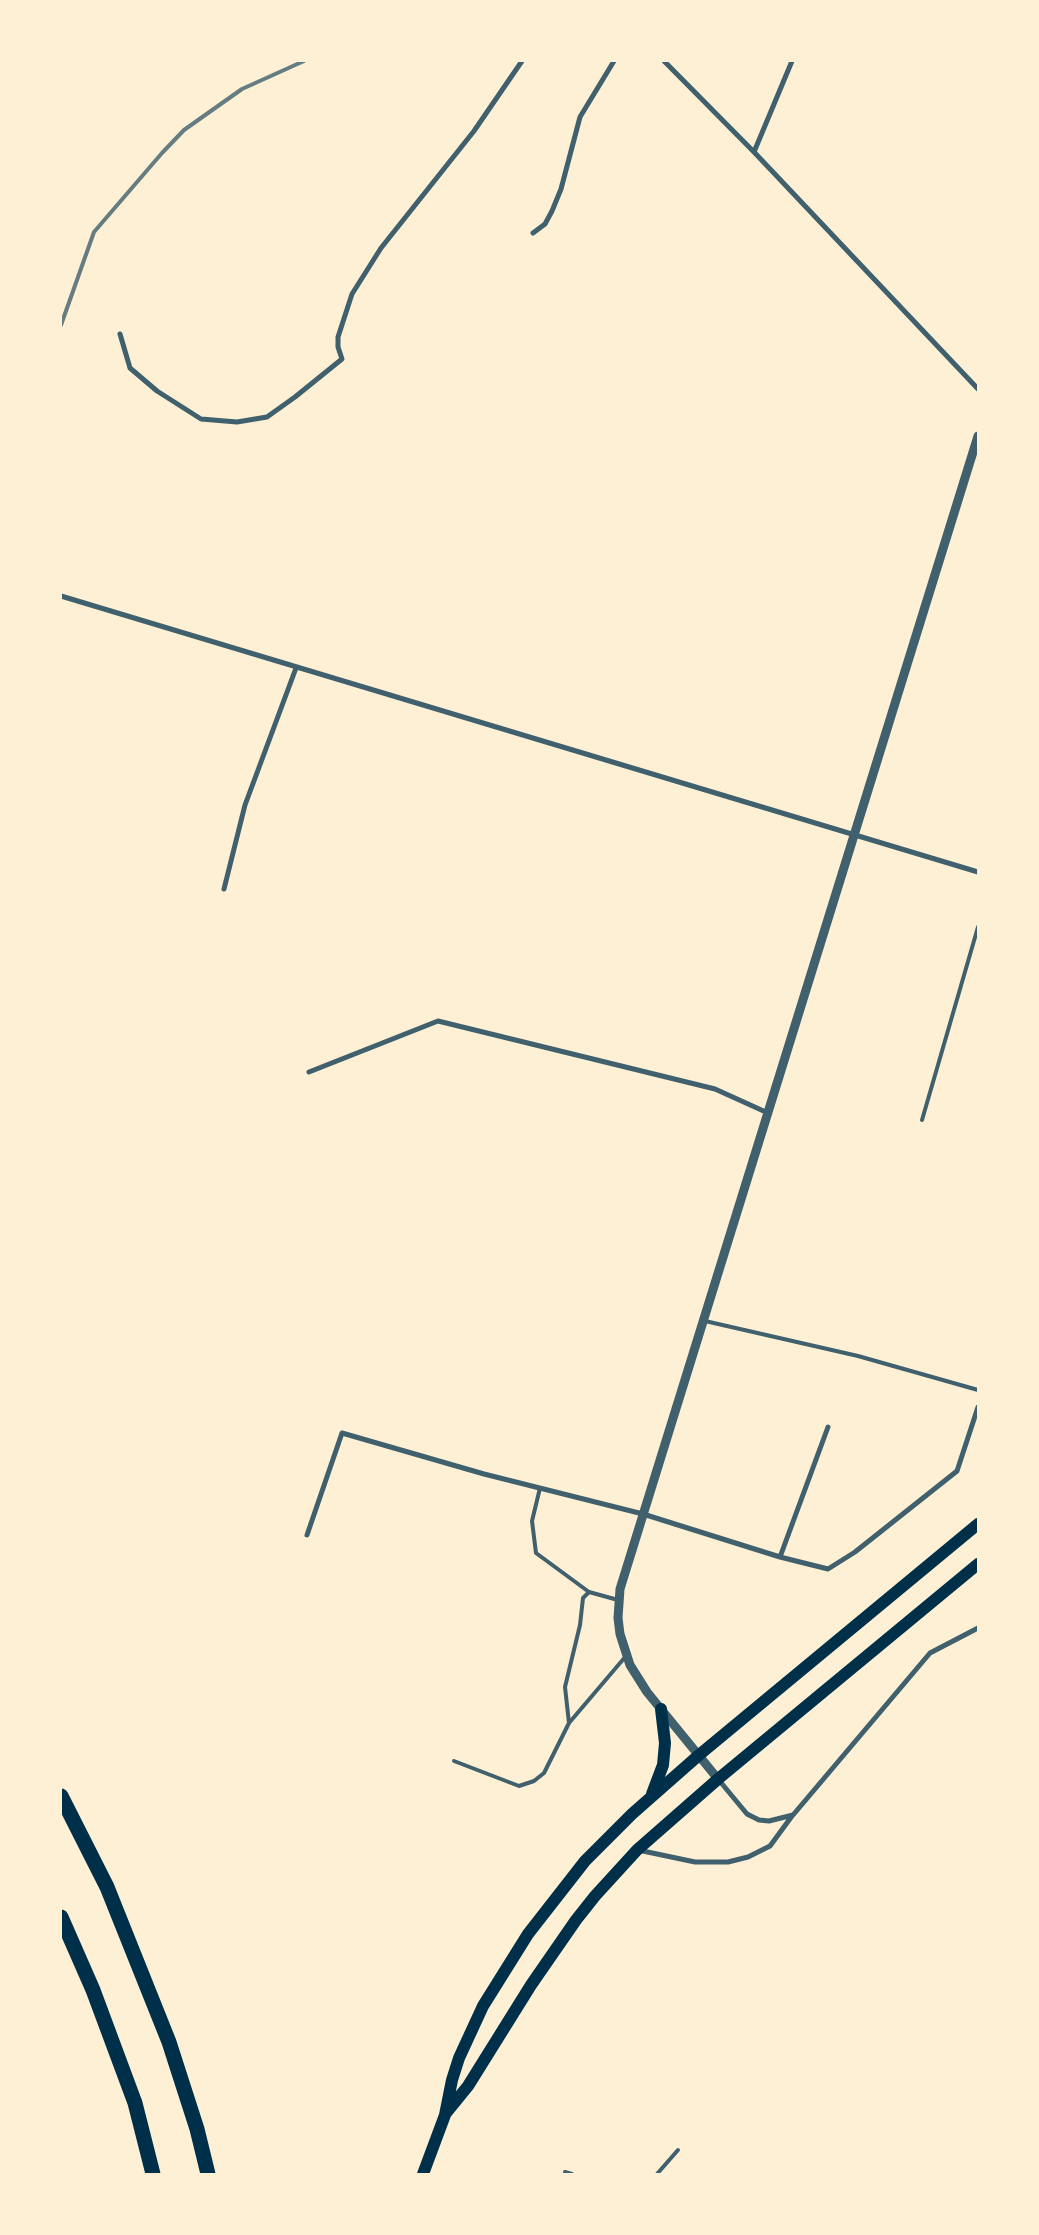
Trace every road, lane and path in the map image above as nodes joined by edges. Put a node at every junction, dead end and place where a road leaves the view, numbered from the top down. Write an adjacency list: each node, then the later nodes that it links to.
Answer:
1 (522, 61): 7 (street)
2 (614, 61): 6 (street)
3 (664, 61): 5 (street)
4 (792, 61): 5 (street)
5 (754, 152): 8 (street)
6 (533, 233)
7 (120, 334)
8 (978, 389)
9 (978, 436): 12 (street)
10 (61, 596): 11 (street)
11 (296, 668): 12 (street); 14 (street)
12 (854, 835): 13 (street); 17 (street)
13 (978, 872)
14 (224, 889)
15 (978, 927): 18 (lane)
16 (310, 1072): 17 (street)
17 (768, 1113): 19 (street)
18 (922, 1120)
19 (702, 1321): 20 (lane); 24 (street)
20 (978, 1390)
21 (978, 1407): 27 (street)
22 (828, 1427): 27 (street)
23 (540, 1488): 24 (street); 26 (street); 29 (lane)
24 (642, 1514): 27 (street); 30 (street)
25 (978, 1524): 35 (main road)
26 (307, 1535)
27 (780, 1557)
28 (978, 1564): 37 (main road)
29 (589, 1592): 30 (lane); 34 (lane)
30 (619, 1600): 32 (street)
31 (978, 1628): 40 (street)
32 (626, 1656): 33 (street); 34 (lane)
33 (661, 1709): 35 (street); 39 (main road)
34 (569, 1723): 36 (lane)
35 (698, 1755): 37 (street); 39 (main road)
36 (454, 1761)
37 (718, 1779): 40 (street); 41 (main road)
38 (61, 1796): 47 (highway)
39 (650, 1797): 43 (main road)
40 (792, 1815): 41 (street)
41 (637, 1850): 43 (main road)
42 (61, 1917): 46 (highway)
43 (445, 2115): 48 (main road)
44 (678, 2150): 50 (lane)
45 (565, 2172): 49 (lane)
46 (153, 2174)
47 (208, 2174)
48 (423, 2174)
49 (572, 2174)
50 (657, 2174)

